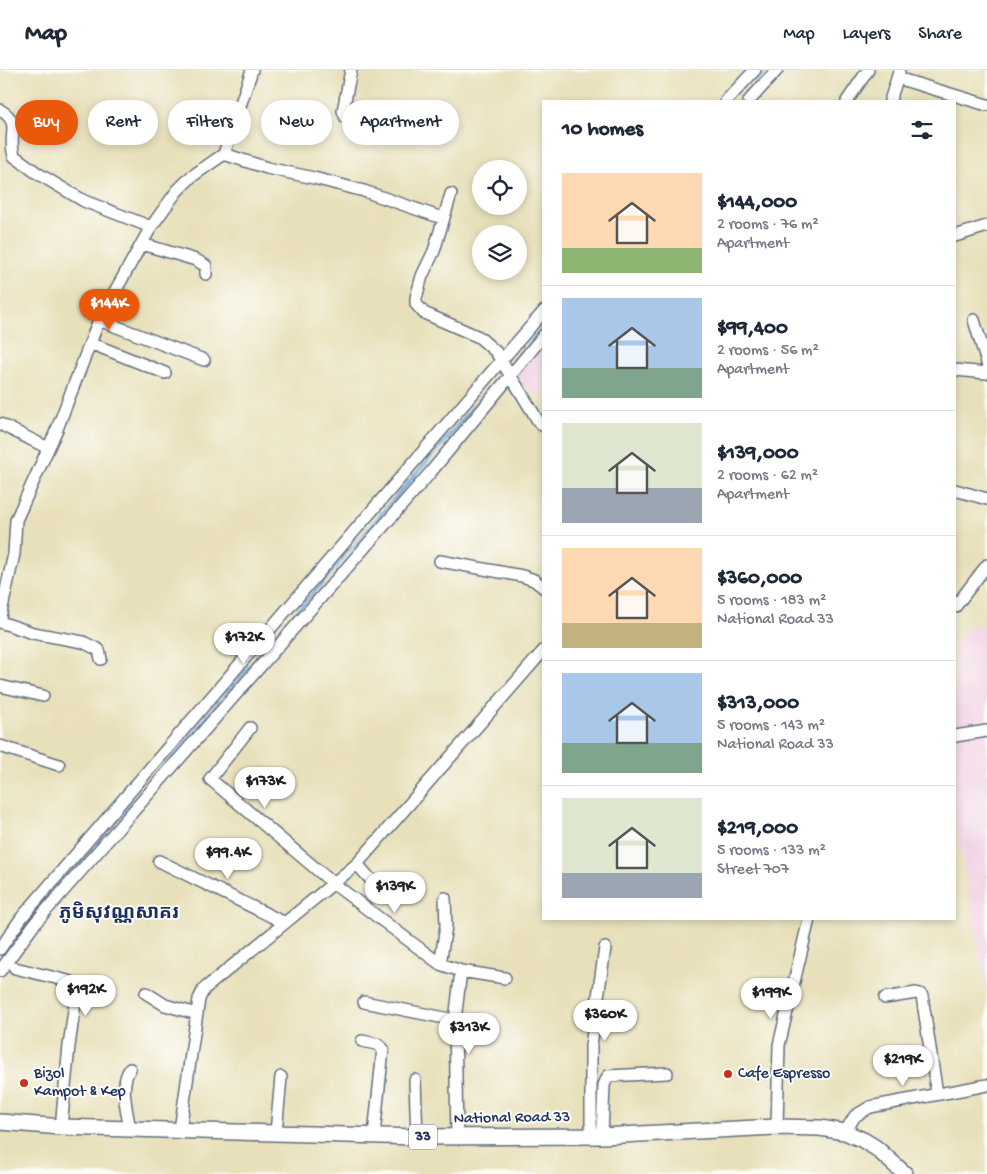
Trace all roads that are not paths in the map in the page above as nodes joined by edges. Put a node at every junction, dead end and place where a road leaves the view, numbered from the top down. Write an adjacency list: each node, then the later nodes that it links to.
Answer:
1 (252, 70): 14 (street)
2 (351, 70): 7 (street)
3 (755, 70): 8 (street)
4 (777, 70): 9 (street)
5 (868, 70): 10 (street)
6 (896, 73): 11 (street); 12 (street)
7 (345, 100)
8 (727, 100)
9 (750, 100)
10 (848, 100)
11 (890, 100)
12 (987, 105)
13 (0, 110): 18 (street)
14 (224, 154): 16 (street); 18 (street)
15 (450, 194): 16 (street)
16 (442, 218): 27 (street)
17 (987, 226): 19 (street)
18 (151, 227): 20 (street)
19 (956, 236)
20 (142, 244): 21 (street); 23 (street)
21 (206, 274)
22 (542, 313): 27 (street)
23 (99, 320): 26 (street); 28 (street)
24 (974, 320): 29 (street)
25 (542, 337): 33 (street)
26 (90, 344): 31 (street); 36 (street)
27 (502, 359): 33 (street); 62 (street)
28 (204, 360)
29 (987, 363)
30 (956, 370): 32 (street)
31 (165, 373)
32 (987, 373)
33 (510, 376): 35 (street); 65 (street)
34 (0, 424): 36 (street)
35 (542, 425)
36 (48, 448): 43 (street)
37 (956, 490): 38 (street)
38 (987, 499)
39 (440, 560): 41 (street)
40 (987, 565): 42 (street)
41 (542, 586)
42 (956, 606)
43 (0, 617)
44 (0, 622): 46 (street)
45 (542, 652): 55 (street)
46 (101, 659)
47 (0, 686): 48 (street)
48 (43, 696)
49 (250, 728): 56 (street)
50 (987, 730): 51 (street)
51 (956, 736)
52 (0, 746): 53 (street)
53 (58, 765)
54 (159, 861): 60 (street)
55 (357, 864): 56 (street); 57 (street)
56 (334, 884): 60 (street); 63 (street)
57 (396, 891)
58 (446, 898): 63 (street)
59 (809, 920): 82 (street)
60 (285, 923): 71 (street)
61 (605, 948): 88 (street)
62 (0, 949)
63 (440, 964): 66 (street)
64 (15, 968): 81 (street)
65 (0, 971)
66 (461, 971): 67 (street); 72 (street)
67 (505, 978)
68 (146, 993): 71 (street)
69 (885, 998): 79 (street)
70 (364, 1002): 72 (street)
71 (197, 1014): 84 (street)
72 (455, 1020): 90 (street)
73 (362, 1041): 87 (street)
74 (130, 1069): 83 (street)
75 (667, 1073): 88 (street)
76 (281, 1077): 86 (street)
77 (415, 1080): 89 (street)
78 (987, 1085): 79 (street)
79 (937, 1094): 85 (street)
80 (0, 1122): 81 (main road, National Road 33 / 33)
81 (62, 1127): 83 (main road, National Road 33 / 33)
82 (777, 1127): 85 (main road, National Road 33 / 33); 88 (main road, National Road 33 / 33)
83 (130, 1129): 84 (main road, National Road 33 / 33)
84 (180, 1130): 86 (main road, National Road 33 / 33)
85 (845, 1132): 91 (main road, National Road 33)
86 (276, 1133): 87 (main road, National Road 33 / 33)
87 (374, 1135): 89 (main road, National Road 33 / 33)
88 (596, 1136): 90 (main road, National Road 33 / 33)
89 (417, 1137): 90 (main road, National Road 33 / 33)
90 (457, 1137)
91 (905, 1174)

